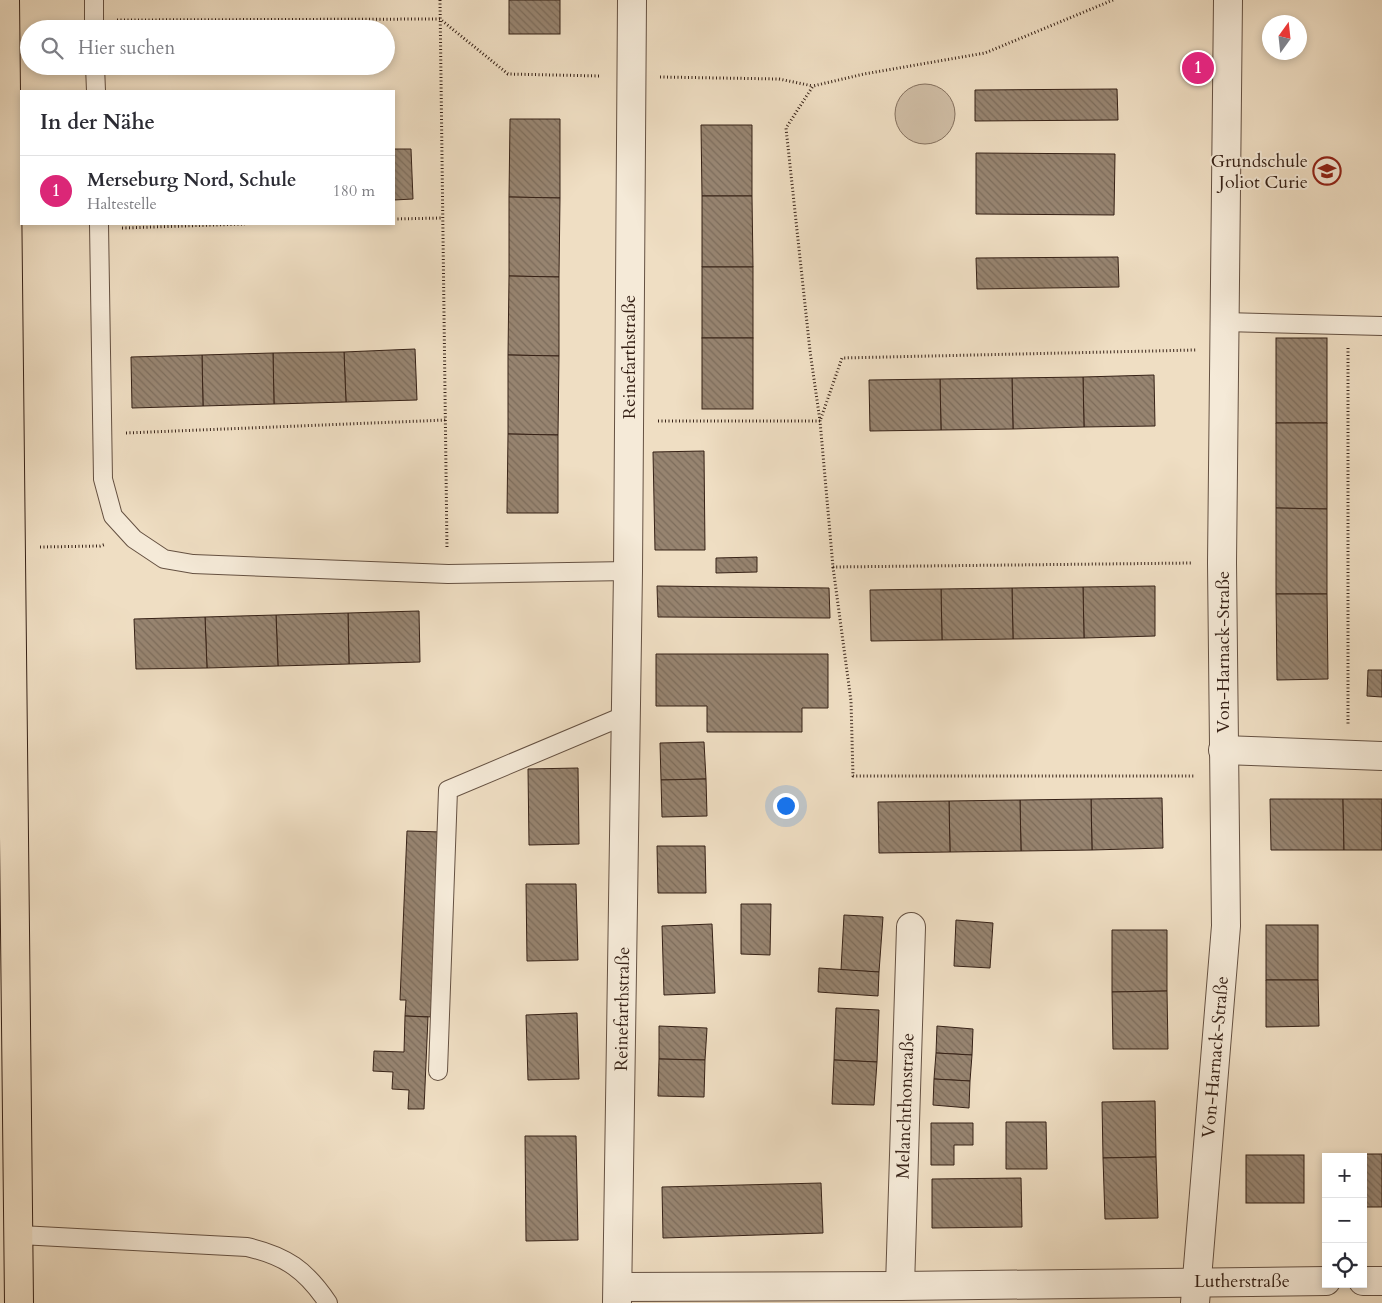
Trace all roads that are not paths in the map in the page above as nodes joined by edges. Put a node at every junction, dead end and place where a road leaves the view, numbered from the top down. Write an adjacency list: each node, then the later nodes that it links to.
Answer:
1 (5, 0): 17 (main road)
2 (94, 0): 5 (lane)
3 (632, 0): 11 (street, Reinefarthstraße)
4 (1228, 0): 10 (street, Von-Harnack-Straße)
5 (94, 20)
6 (95, 75): 7 (lane)
7 (96, 90)
8 (99, 226): 11 (lane)
9 (1382, 326): 10 (lane)
10 (1224, 335): 14 (street, Von-Harnack-Straße)
11 (628, 570): 12 (street, Reinefarthstraße)
12 (626, 714): 16 (lane); 23 (street, Reinefarthstraße)
13 (1382, 756): 14 (street)
14 (1224, 763): 22 (street, Von-Harnack-Straße)
15 (910, 927): 21 (street, Melanchthonstraße)
16 (438, 1071)
17 (20, 1235): 24 (main road); 25 (lane)
18 (1382, 1280): 20 (street)
19 (1322, 1281): 22 (street, Lutherstraße)
20 (1367, 1281)
21 (900, 1286): 22 (street, Lutherstraße); 23 (street, Lutherstraße)
22 (1195, 1292)
23 (618, 1295)
24 (19, 1303)
25 (328, 1303)

